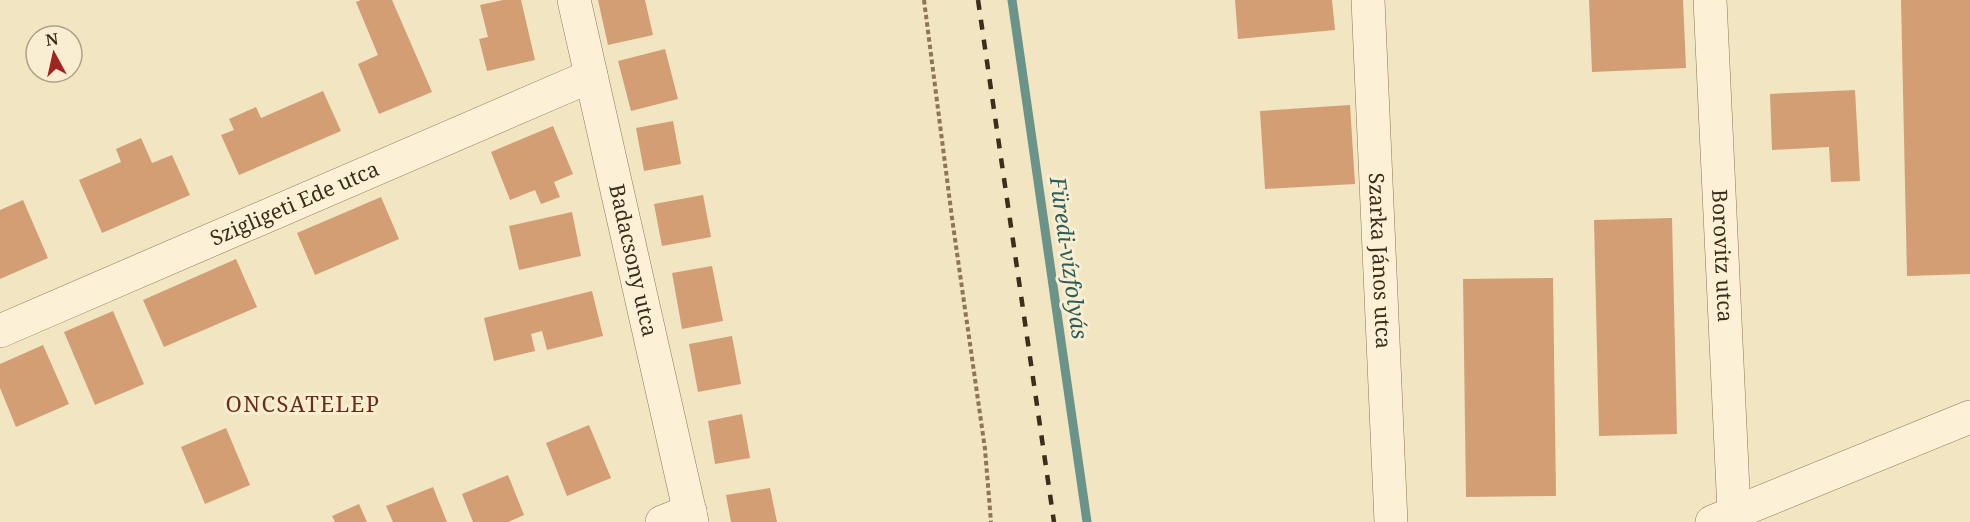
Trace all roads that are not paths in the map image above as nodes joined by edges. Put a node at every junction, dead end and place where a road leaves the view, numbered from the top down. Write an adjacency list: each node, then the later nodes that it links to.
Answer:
1 (574, 0): 4 (street, Badacsony utca)
2 (1368, 0): 9 (street, Szarka János utca)
3 (1710, 0): 7 (street, Borovitz utca)
4 (591, 76): 5 (street, Szigligeti Ede utca); 8 (street, Badacsony utca)
5 (0, 331)
6 (1970, 417): 7 (street, Borovitz utca)
7 (1723, 517)
8 (681, 518)
9 (1391, 522)

